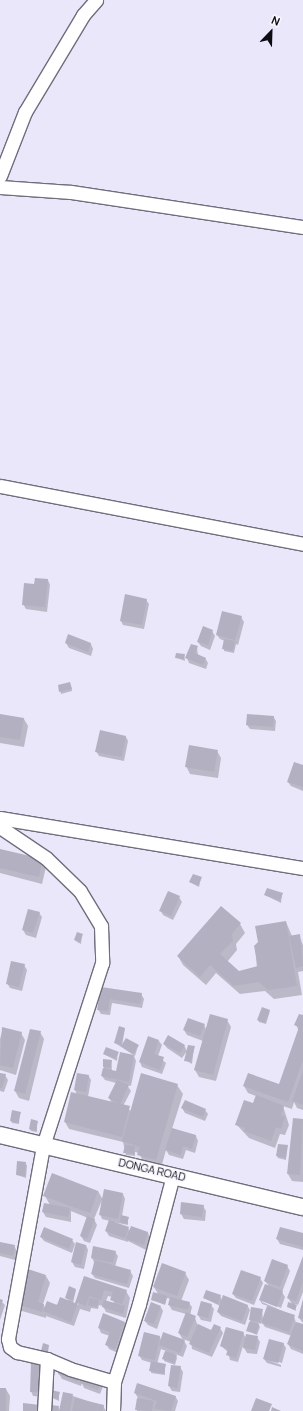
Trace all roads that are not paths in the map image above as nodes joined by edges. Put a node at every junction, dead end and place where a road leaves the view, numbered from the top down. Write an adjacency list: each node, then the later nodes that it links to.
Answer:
1 (96, 0): 2 (street)
2 (0, 176)
3 (0, 187): 4 (street)
4 (303, 227)
5 (0, 486): 6 (street)
6 (303, 544)
7 (0, 818): 9 (street)
8 (0, 827): 11 (street)
9 (303, 868)
10 (0, 1134): 11 (street, DONGA ROAD)
11 (43, 1146): 12 (street, DONGA ROAD); 14 (street)
12 (173, 1175): 13 (street, DONGA ROAD); 15 (street)
13 (303, 1207)
14 (47, 1358): 15 (street); 16 (street)
15 (114, 1382): 17 (street)
16 (44, 1411)
17 (113, 1411)

